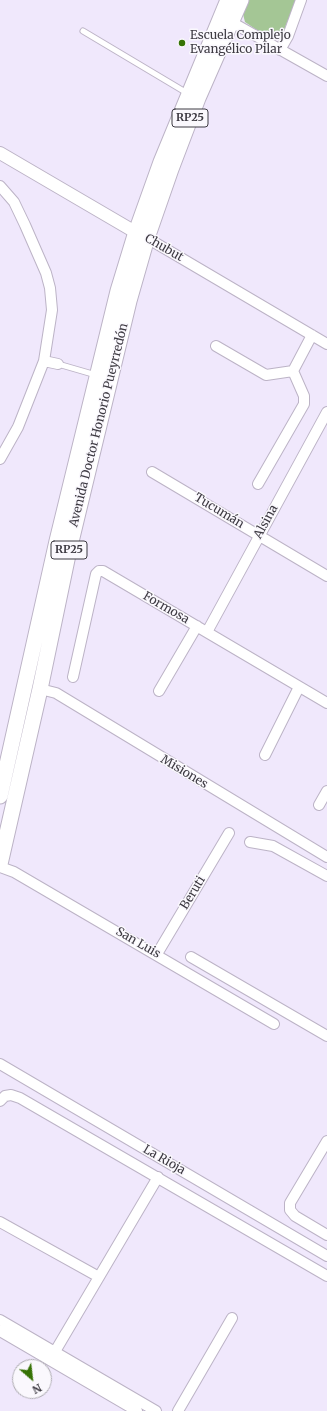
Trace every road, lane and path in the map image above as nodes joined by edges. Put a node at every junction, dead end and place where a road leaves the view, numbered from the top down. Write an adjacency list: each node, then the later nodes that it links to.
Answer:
1 (228, 0): 4 (main road, Avenida Doctor Honorio Pueyrredón / RP25)
2 (241, 0): 4 (main road, Avenida Doctor Honorio Pueyrredón / RP25)
3 (301, 0): 6 (street)
4 (227, 19): 6 (street); 8 (main road, Avenida Doctor Honorio Pueyrredón / RP25); 11 (main road, Avenida Doctor Honorio Pueyrredón / RP25)
5 (83, 31): 8 (lane)
6 (280, 50): 7 (street)
7 (327, 76)
8 (189, 94): 11 (main road, Avenida Doctor Honorio Pueyrredón / RP25)
9 (0, 153): 11 (street, Chubut)
10 (0, 186): 15 (street)
11 (142, 235): 12 (street, Chubut); 18 (main road, Avenida Doctor Honorio Pueyrredón / RP25)
12 (312, 336): 13 (street, Chubut); 17 (street)
13 (327, 344)
14 (216, 346): 17 (street)
15 (44, 361): 16 (street); 20 (street)
16 (58, 364): 18 (lane)
17 (293, 371): 22 (street)
18 (103, 377): 29 (main road, Avenida Doctor Honorio Pueyrredón / RP25); 34 (main road, Avenida Doctor Honorio Pueyrredón / RP25)
19 (327, 412): 23 (street, Alsina)
20 (0, 459)
21 (152, 472): 23 (street, Tucumán)
22 (258, 484)
23 (258, 534): 24 (street, Tucumán); 26 (street, Alsina)
24 (327, 576)
25 (197, 626): 26 (street, Formosa); 27 (street, Formosa); 30 (street)
26 (207, 632): 28 (street, Formosa)
27 (73, 677)
28 (299, 687): 31 (street, Formosa); 32 (street)
29 (40, 689): 38 (street, Misiones); 39 (main road, Avenida Doctor Honorio Pueyrredón / RP25)
30 (159, 691)
31 (327, 703)
32 (265, 755)
33 (327, 791): 35 (street)
34 (0, 796)
35 (320, 804)
36 (228, 833): 42 (street, Beruti)
37 (250, 842): 41 (street)
38 (327, 857)
39 (0, 864)
40 (0, 867): 42 (street, San Luis)
41 (327, 876)
42 (157, 954): 44 (street, San Luis)
43 (191, 957): 45 (street)
44 (274, 1024)
45 (327, 1036)
46 (0, 1064): 52 (street, La Rioja)
47 (0, 1101): 49 (street)
48 (327, 1141): 51 (street)
49 (158, 1177): 53 (street); 54 (street)
50 (0, 1222): 54 (street)
51 (327, 1235)
52 (327, 1256)
53 (327, 1276)
54 (99, 1277): 58 (street)
55 (232, 1318): 61 (street)
56 (0, 1320): 58 (street)
57 (0, 1330): 58 (street)
58 (52, 1356): 59 (street); 60 (street)
59 (137, 1411)
60 (156, 1411)
61 (178, 1411)

